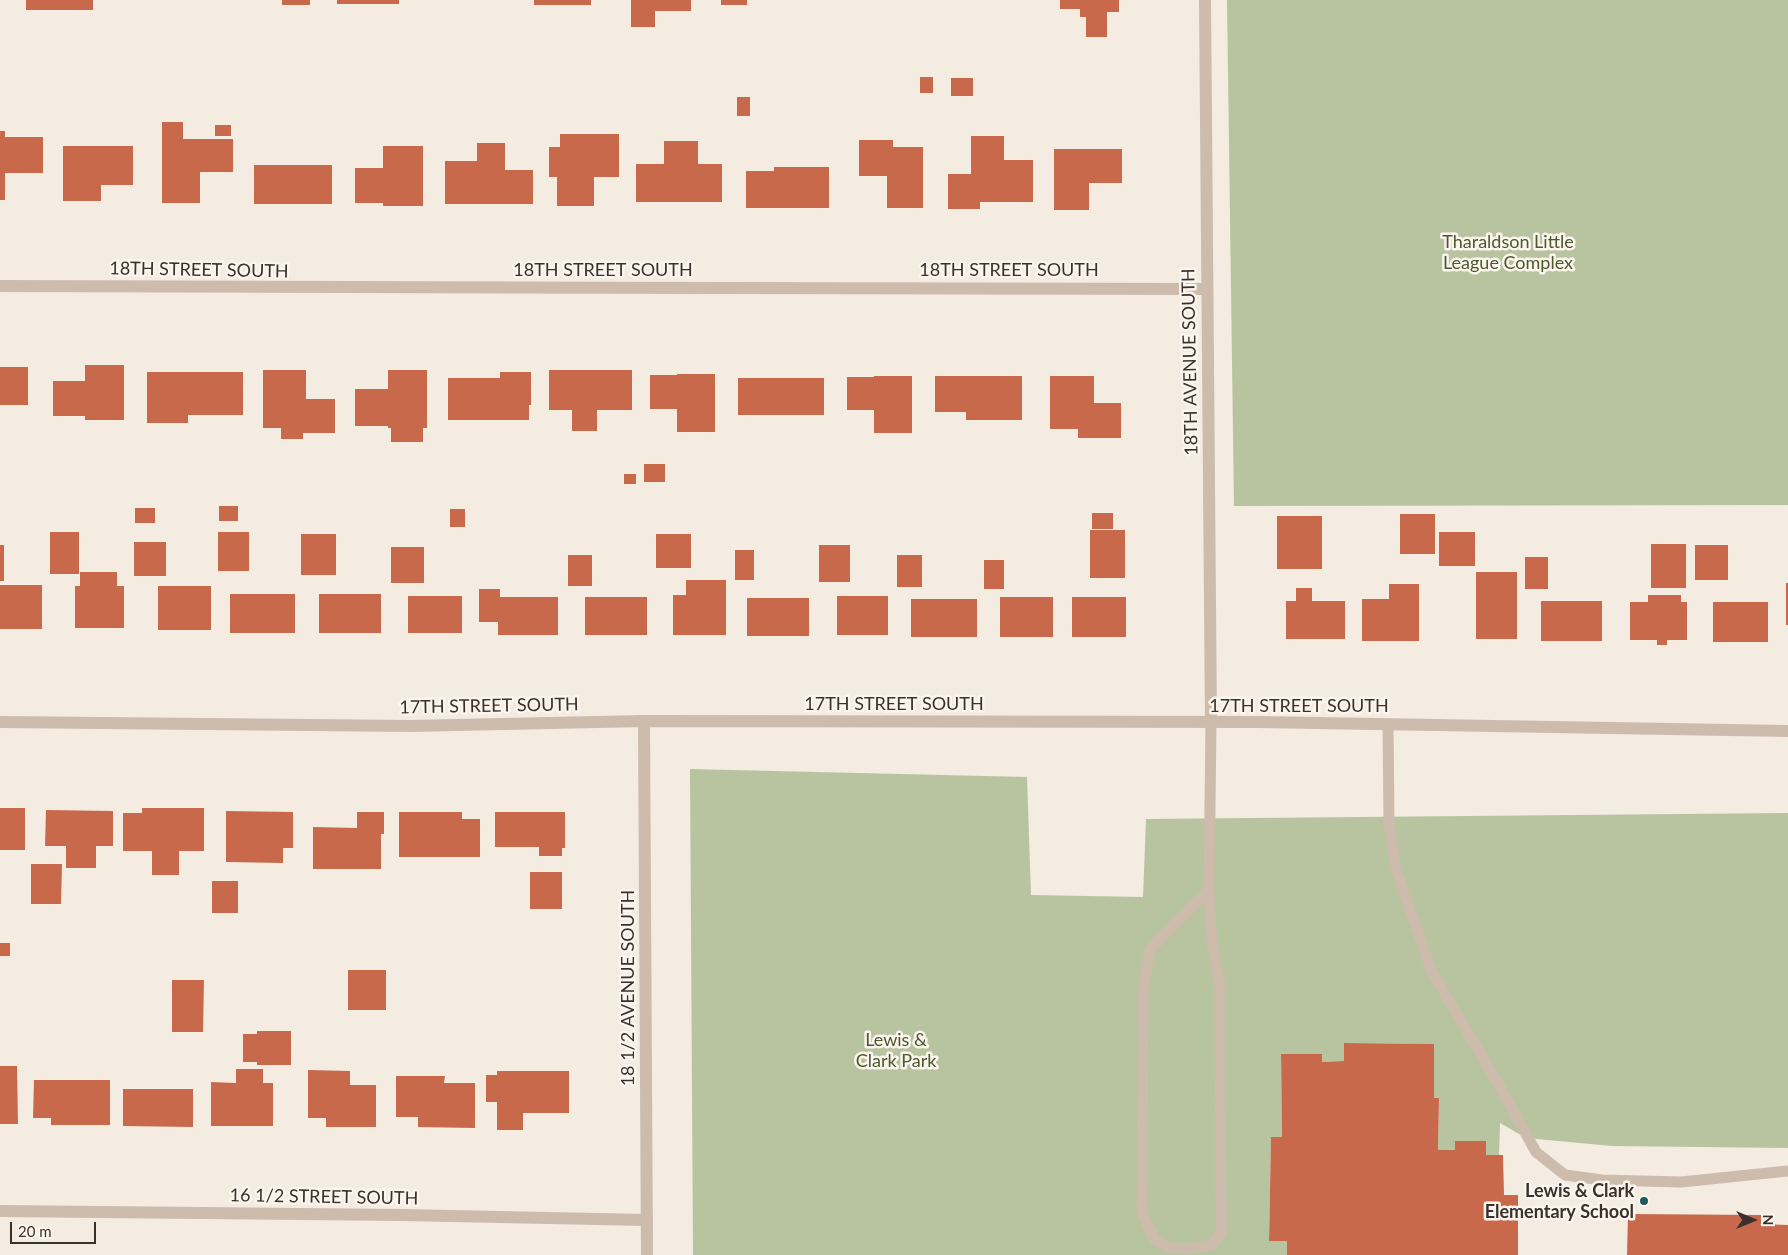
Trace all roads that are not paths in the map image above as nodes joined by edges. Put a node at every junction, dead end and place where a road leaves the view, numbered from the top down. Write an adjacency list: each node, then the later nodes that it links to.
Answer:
1 (1205, 0): 3 (street, 18TH AVENUE SOUTH)
2 (0, 286): 3 (street, 18TH STREET SOUTH)
3 (1207, 289): 6 (street, 18TH AVENUE SOUTH)
4 (644, 721): 5 (street, 17TH STREET SOUTH); 6 (street, 17TH STREET SOUTH); 12 (street, 18 1/2 AVENUE SOUTH)
5 (0, 722)
6 (1211, 723): 7 (street, 17TH STREET SOUTH); 9 (lane)
7 (1388, 724): 8 (street, 17TH STREET SOUTH); 10 (lane)
8 (1788, 731)
9 (1209, 890): 9 (lane)
10 (1788, 1172)
11 (0, 1211): 12 (street, 16 1/2 STREET SOUTH)
12 (647, 1220): 13 (street, 18 1/2 AVENUE SOUTH)
13 (647, 1255)

